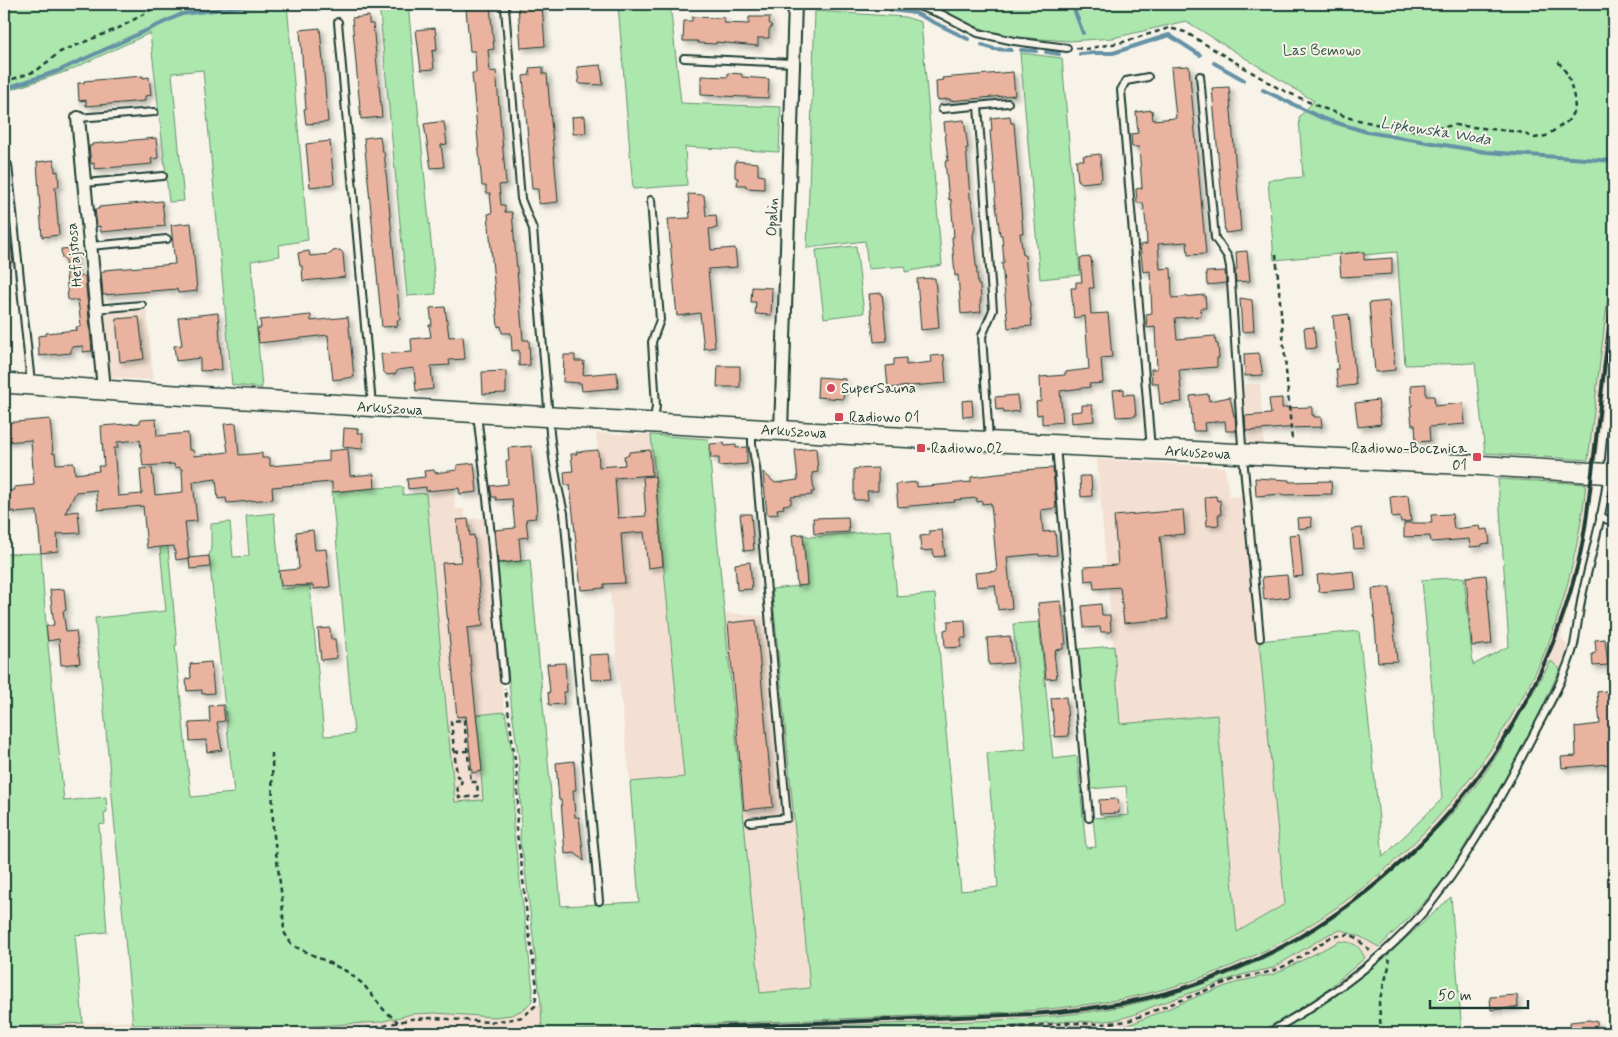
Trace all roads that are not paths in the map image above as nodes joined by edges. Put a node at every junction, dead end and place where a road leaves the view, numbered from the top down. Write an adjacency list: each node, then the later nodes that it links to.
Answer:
1 (796, 4): 7 (street, Opalin)
2 (912, 4): 5 (lane)
3 (505, 8): 29 (lane)
4 (338, 22): 26 (lane)
5 (1067, 48)
6 (684, 58): 7 (lane)
7 (793, 63): 32 (street, Opalin)
8 (1200, 76): 36 (lane)
9 (1148, 77): 35 (lane)
10 (1008, 103): 11 (lane)
11 (978, 106): 12 (lane); 33 (lane)
12 (942, 109)
13 (154, 112): 14 (lane)
14 (78, 118): 17 (street, Hefajstosa)
15 (8, 165): 24 (lane)
16 (163, 176): 17 (lane)
17 (84, 183): 20 (street, Hefajstosa)
18 (651, 200): 30 (lane)
19 (167, 239): 20 (lane)
20 (90, 246): 22 (street, Hefajstosa)
21 (142, 305): 22 (lane)
22 (95, 308): 25 (street, Hefajstosa)
23 (4, 383): 24 (main road, Arkuszowa)
24 (31, 385): 25 (main road, Arkuszowa)
25 (104, 389): 26 (main road, Arkuszowa)
26 (372, 406): 28 (main road, Arkuszowa)
27 (1614, 410): 37 (lane)
28 (477, 413): 29 (main road, Arkuszowa); 41 (lane)
29 (548, 417): 30 (main road, Arkuszowa); 44 (lane)
30 (654, 424): 31 (main road, Arkuszowa)
31 (753, 429): 32 (main road, Arkuszowa); 43 (lane)
32 (782, 430): 33 (main road, Arkuszowa)
33 (989, 441): 34 (main road, Arkuszowa)
34 (1056, 445): 35 (main road, Arkuszowa); 42 (lane)
35 (1151, 450): 36 (main road, Arkuszowa)
36 (1243, 454): 37 (main road, Arkuszowa); 40 (lane)
37 (1611, 474): 38 (lane)
38 (1600, 516): 39 (lane); 45 (lane)
39 (1614, 523)
40 (1260, 638)
41 (504, 679)
42 (1089, 818)
43 (750, 822)
44 (599, 901)
45 (1268, 1033)

